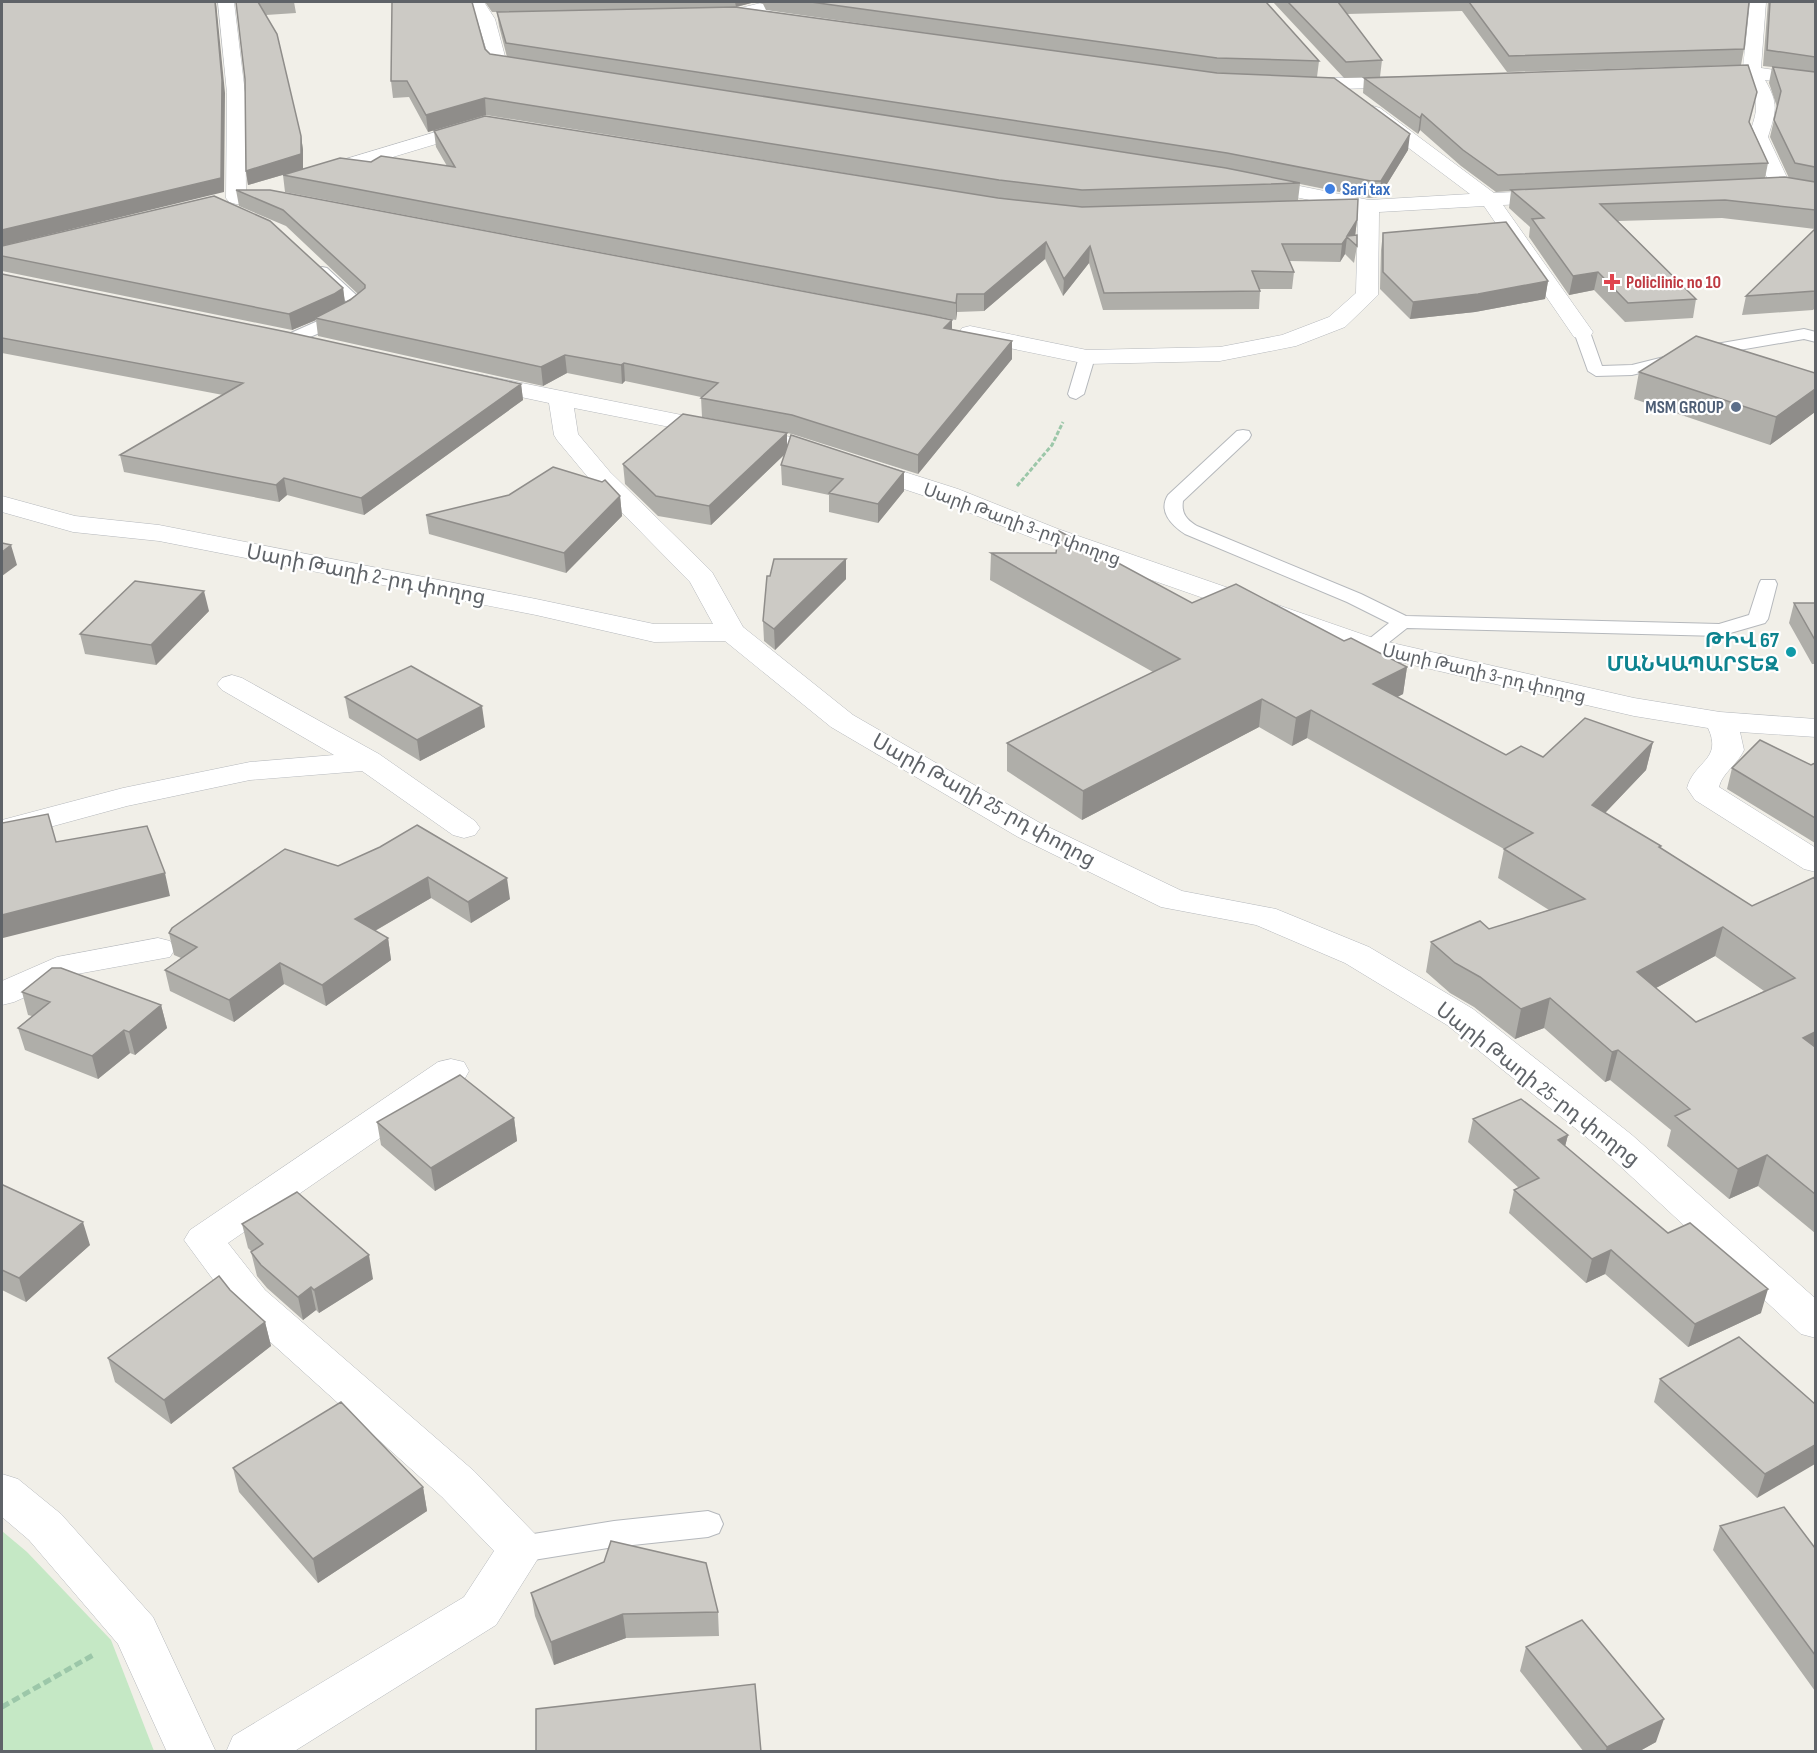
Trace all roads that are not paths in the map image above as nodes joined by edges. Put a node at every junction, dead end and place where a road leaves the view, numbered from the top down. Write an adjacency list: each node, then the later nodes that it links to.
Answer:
1 (226, 2): 23 (street)
2 (476, 2): 10 (street)
3 (783, 2): 5 (street)
4 (1758, 2): 9 (street)
5 (736, 14): 6 (street); 7 (street)
6 (688, 15)
7 (783, 20)
8 (1322, 68): 15 (street)
9 (1752, 72): 11 (street); 12 (street); 18 (street)
10 (556, 73)
11 (1693, 74)
12 (1815, 82)
13 (1421, 83): 15 (street)
14 (1283, 84): 15 (street)
15 (1338, 86): 22 (street)
16 (490, 117): 23 (street)
17 (1236, 180): 25 (street)
18 (1781, 186): 19 (street); 20 (street)
19 (1758, 187)
20 (1804, 191)
21 (1571, 195): 22 (street)
22 (1489, 199): 25 (street); 29 (street)
23 (229, 205): 24 (street)
24 (308, 205)
25 (1369, 206): 26 (street); 33 (street)
26 (1288, 209)
27 (314, 264): 30 (lane)
28 (951, 329): 33 (street)
29 (1582, 332): 31 (lane)
30 (278, 337): 32 (street)
31 (1815, 337)
32 (324, 347)
33 (1087, 357): 35 (lane)
34 (459, 377): 36 (street, Սարի Թաղի 3-րդ փողոց)
35 (1076, 394)
36 (561, 399): 41 (street, Սարի Թաղի 25-րդ փողոց); 42 (street, Սարի Թաղի 3-րդ փողոց)
37 (1243, 435): 40 (lane)
38 (2, 504): 41 (street, Սարի Թաղի 2-րդ փողոց)
39 (1768, 584): 40 (lane)
40 (1402, 622): 42 (lane)
41 (732, 632): 53 (street, Սարի Թաղի 25-րդ փողոց)
42 (1371, 647): 44 (street, Սարի Թաղի 3-րդ փողոց)
43 (232, 684): 46 (street)
44 (1720, 721): 45 (street, Սարի Թաղի 3-րդ փողոց); 49 (street)
45 (1815, 728)
46 (368, 761): 47 (street); 48 (street)
47 (464, 828)
48 (2, 830)
49 (1815, 862)
50 (158, 950): 51 (street)
51 (2, 994)
52 (451, 1071): 56 (street)
53 (1815, 1323)
54 (2, 1492): 57 (street)
55 (708, 1524): 56 (lane)
56 (521, 1549): 58 (street)
57 (192, 1752)
58 (250, 1752)

